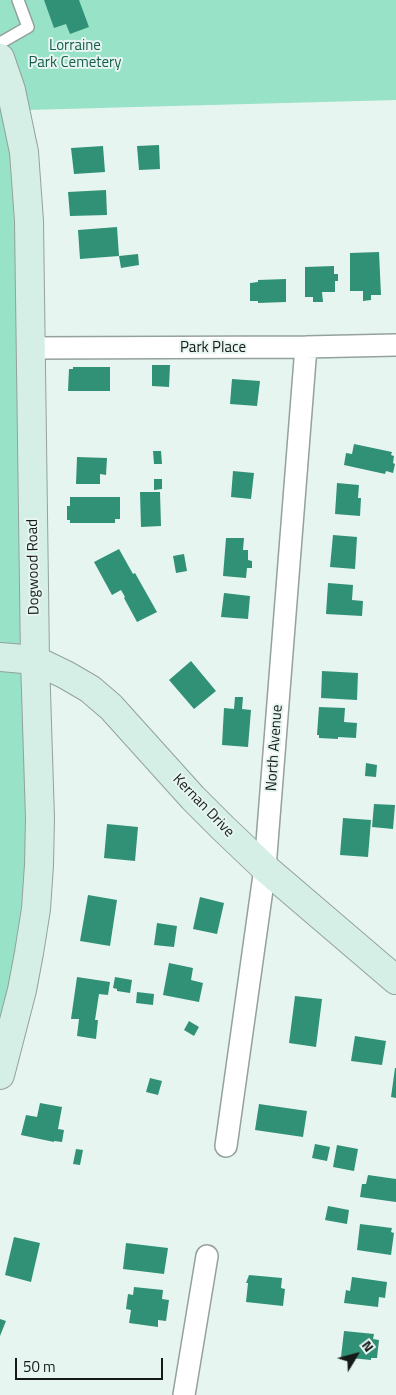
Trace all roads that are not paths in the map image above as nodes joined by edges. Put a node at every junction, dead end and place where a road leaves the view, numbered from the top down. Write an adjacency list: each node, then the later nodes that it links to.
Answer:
1 (18, 0): 2 (lane)
2 (0, 43)
3 (0, 58): 6 (street, Dogwood Road)
4 (396, 345): 5 (street, Park Place)
5 (306, 347): 6 (street, Park Place); 9 (street, North Avenue)
6 (30, 348): 8 (street, Dogwood Road)
7 (0, 657): 8 (street, Kernan Drive)
8 (35, 660): 9 (street, Kernan Drive); 11 (street, Dogwood Road)
9 (265, 868): 10 (street, Kernan Drive); 12 (street, North Avenue)
10 (396, 980)
11 (0, 1075)
12 (226, 1146)
13 (207, 1256): 14 (street)
14 (184, 1395)

